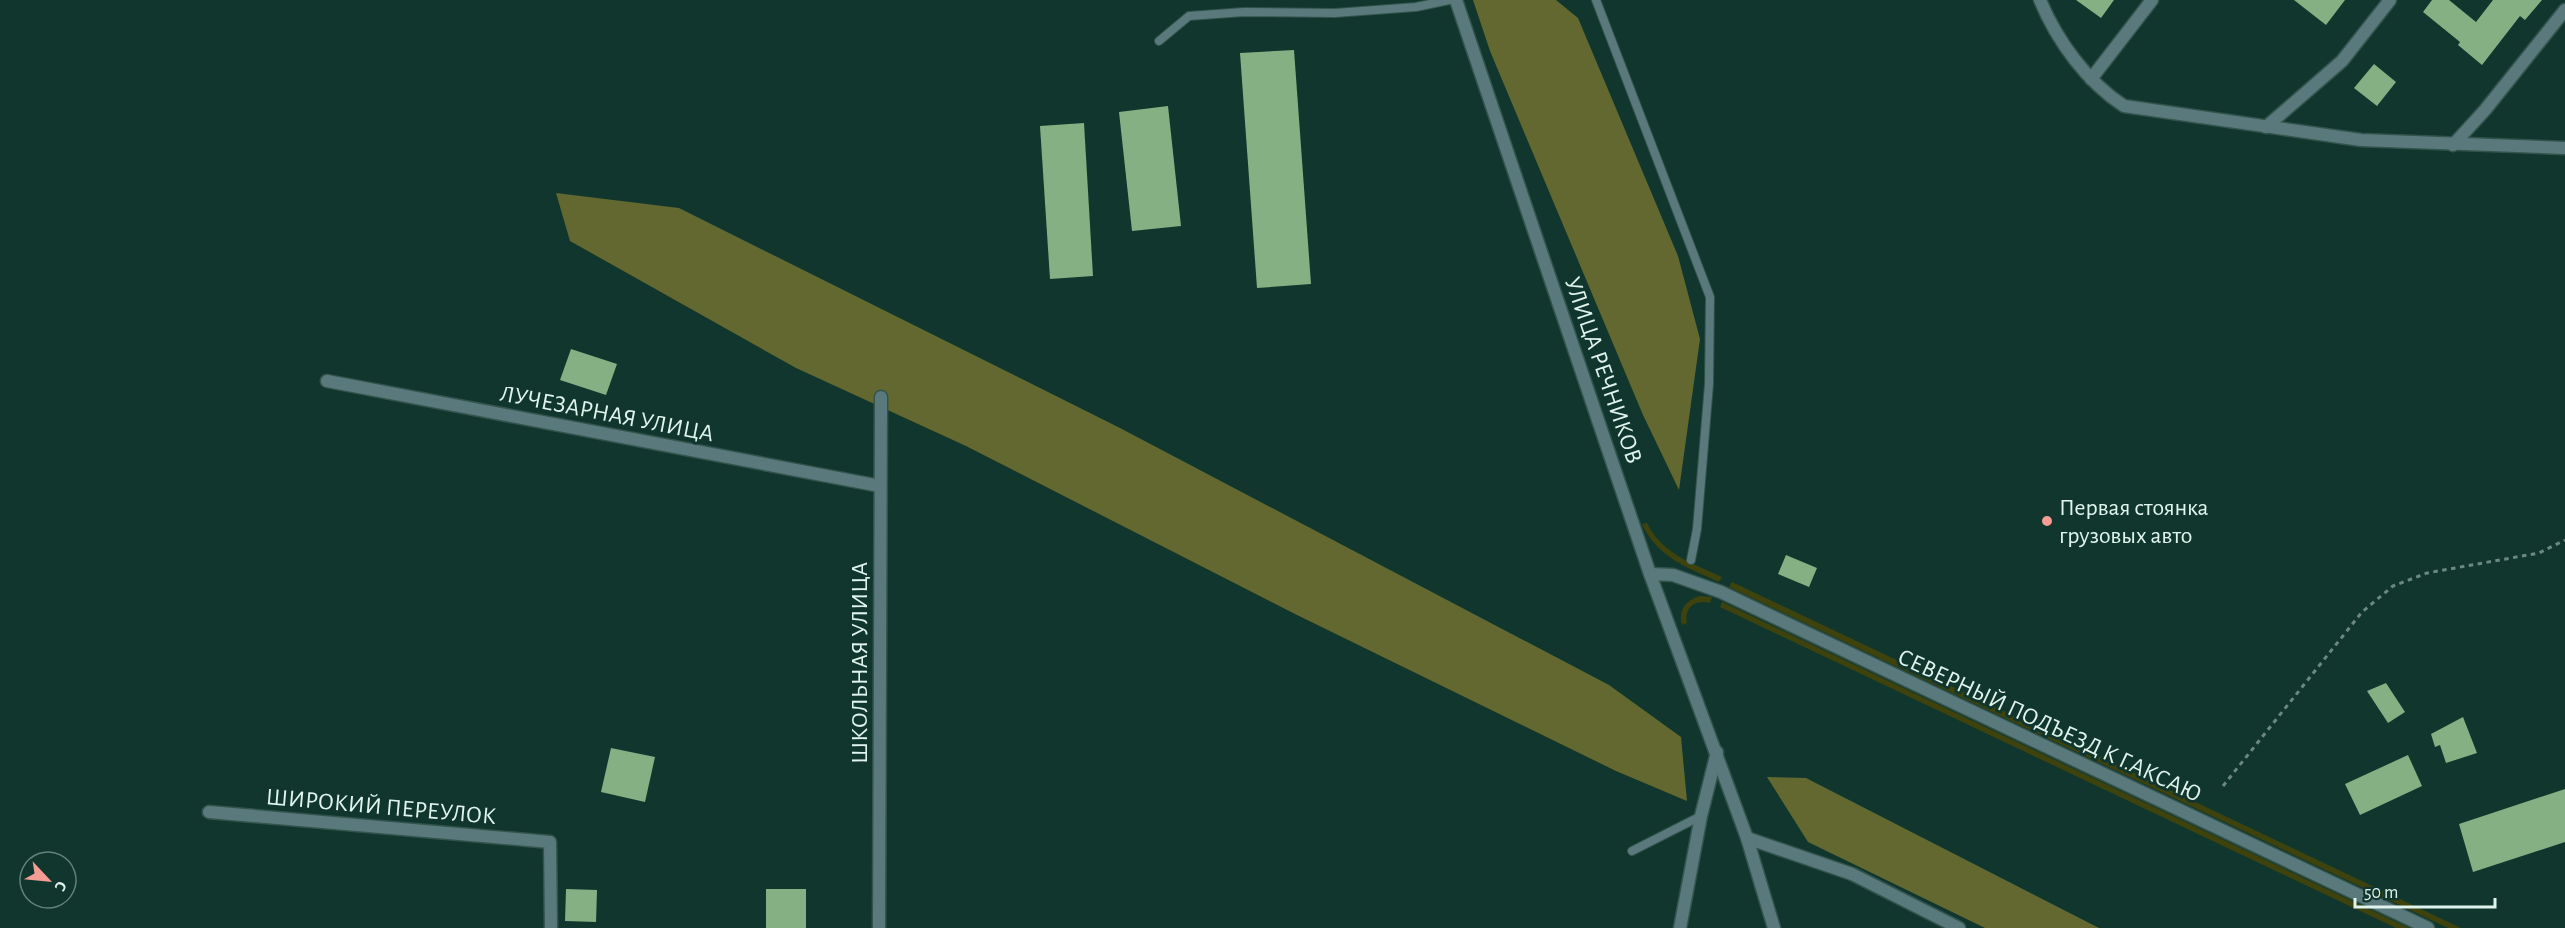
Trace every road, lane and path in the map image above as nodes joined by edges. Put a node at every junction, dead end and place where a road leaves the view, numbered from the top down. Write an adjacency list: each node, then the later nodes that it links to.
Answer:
1 (1449, 0): 8 (lane)
2 (1456, 0): 18 (street, УЛИЦА РЕЧНИКОВ)
3 (1596, 0): 17 (lane)
4 (2040, 0): 9 (street)
5 (2152, 0): 9 (street)
6 (2390, 0): 10 (street)
7 (2565, 10): 11 (street)
8 (1159, 41)
9 (2091, 79): 10 (street)
10 (2266, 127): 11 (street)
11 (2453, 145): 12 (street)
12 (2565, 148)
13 (327, 381): 15 (street, ЛУЧЕЗАРНАЯ УЛИЦА)
14 (881, 397): 15 (street, ШКОЛЬНАЯ УЛИЦА)
15 (880, 486): 26 (street, ШКОЛЬНАЯ УЛИЦА)
16 (2565, 540): 20 (path)
17 (1691, 560)
18 (1650, 574): 19 (street, УЛИЦА РЕЧНИКОВ); 30 (street, СЕВЕРНЫЙ ПОДЪЕЗД К Г.АКСАЮ)
19 (1717, 752): 22 (street); 23 (street, УЛИЦА РЕЧНИКОВ)
20 (2223, 786)
21 (209, 812): 25 (street, ШИРОКИЙ ПЕРЕУЛОК)
22 (1701, 816): 24 (lane); 27 (street)
23 (1747, 838): 28 (street, УЛИЦА РЕЧНИКОВ); 29 (street)
24 (1632, 851)
25 (551, 928)
26 (879, 928)
27 (1680, 928)
28 (1774, 928)
29 (1959, 928)
30 (2428, 928)

